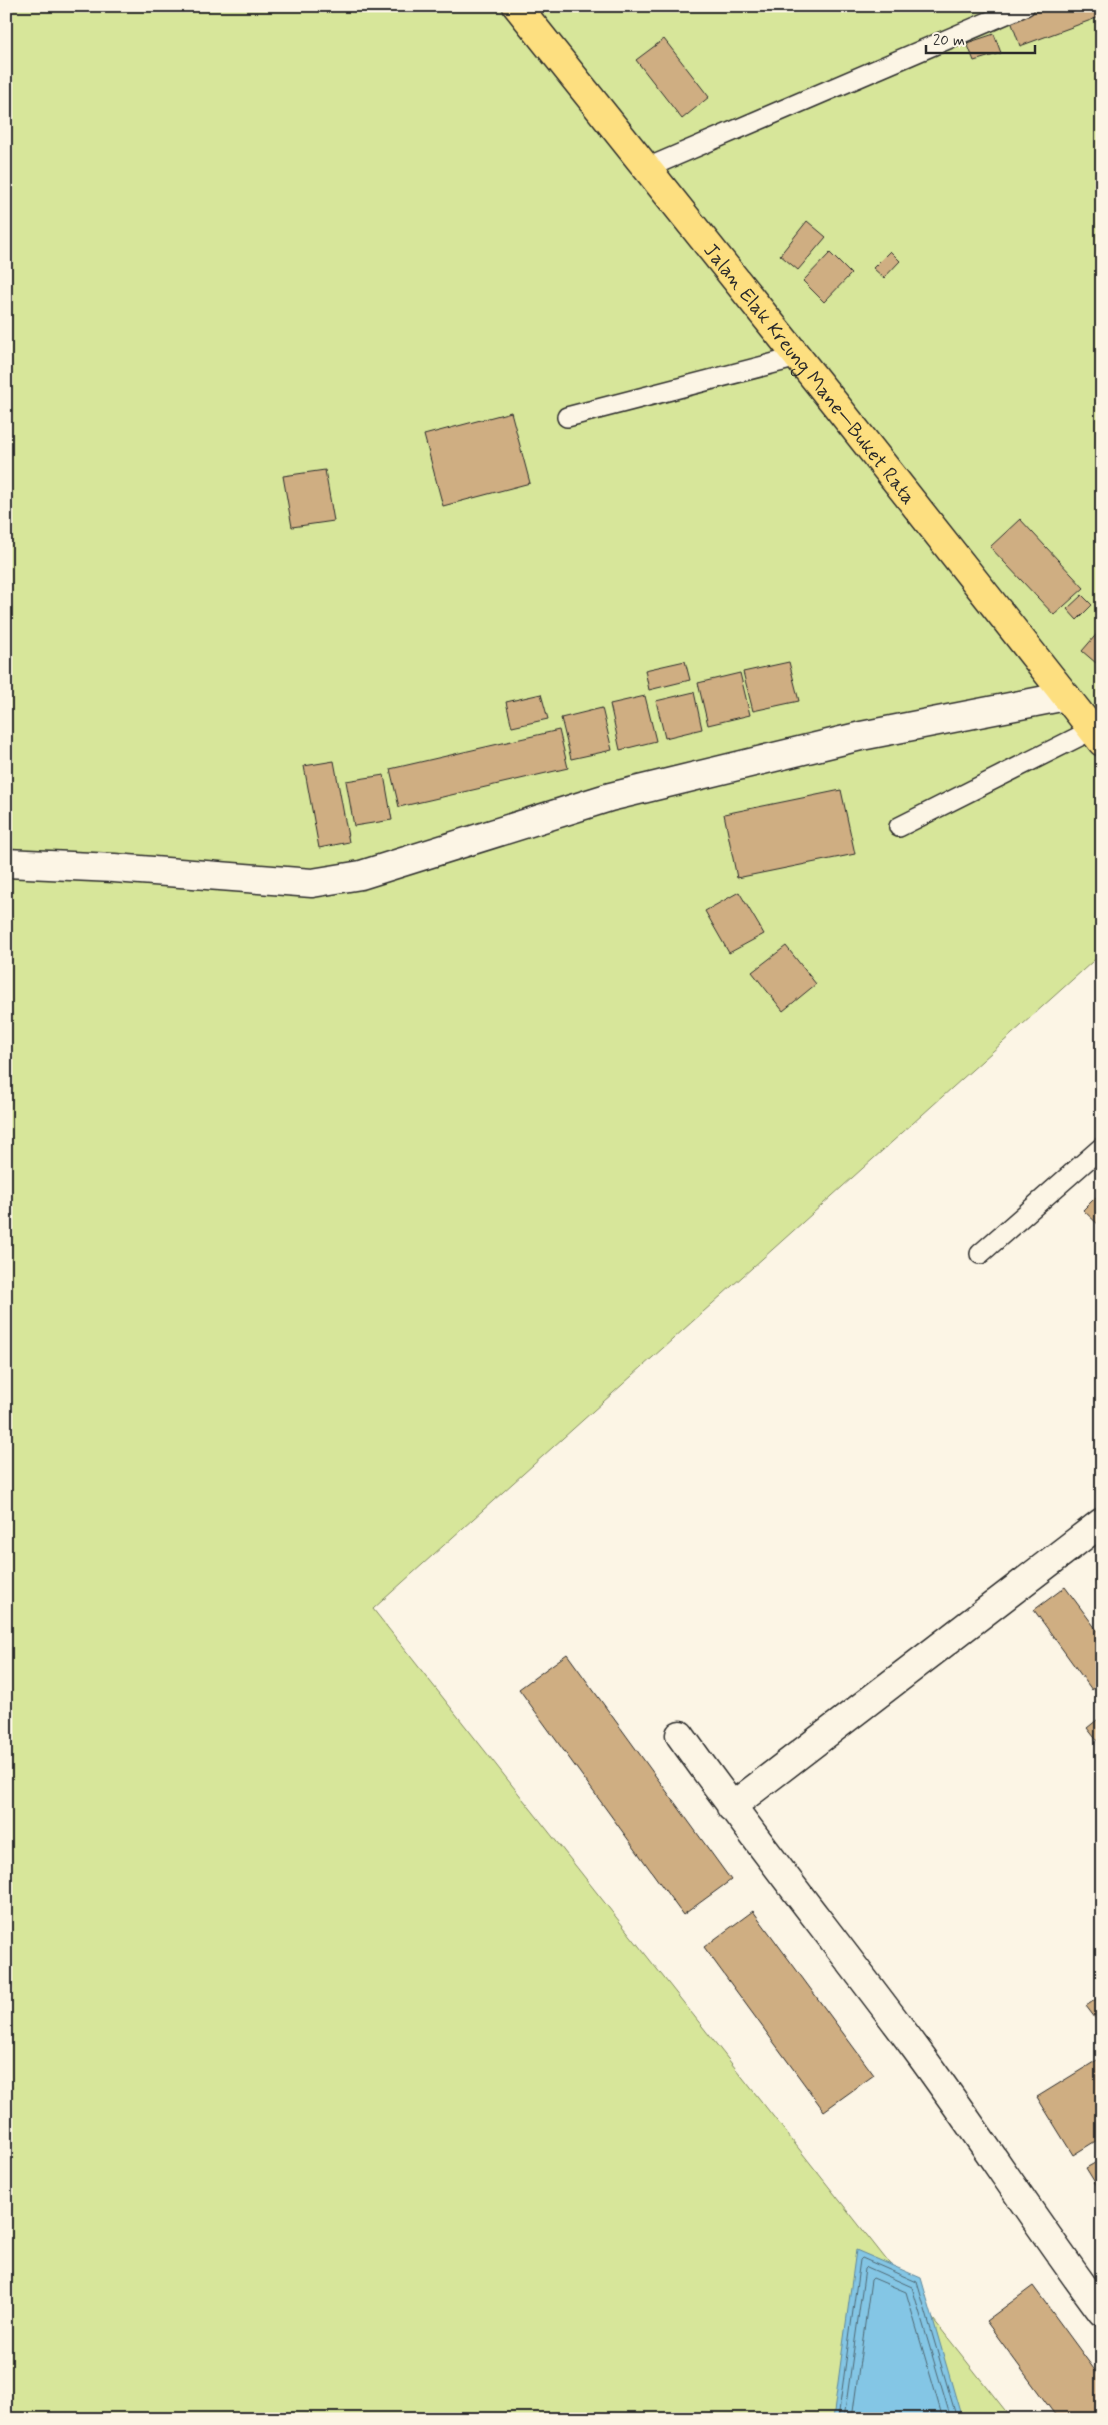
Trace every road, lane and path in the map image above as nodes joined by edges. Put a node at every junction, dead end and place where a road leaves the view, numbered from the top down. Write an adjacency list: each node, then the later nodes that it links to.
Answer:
1 (517, 6): 3 (highway, Jalan Elak Kreung Mane—Buket Rata)
2 (1025, 6): 3 (lane)
3 (646, 168): 4 (highway, Jalan Elak Kreung Mane—Buket Rata)
4 (798, 357): 5 (lane); 6 (highway, Jalan Elak Kreung Mane—Buket Rata)
5 (567, 417)
6 (1066, 696): 7 (highway, Jalan Elak Kreung Mane—Buket Rata); 9 (street)
7 (1097, 736): 8 (lane)
8 (899, 827)
9 (6, 863)
10 (1102, 1146): 11 (lane)
11 (980, 1254)
12 (1102, 1522): 14 (street)
13 (680, 1734): 14 (street)
14 (731, 1807): 15 (street)
15 (1102, 2312)

